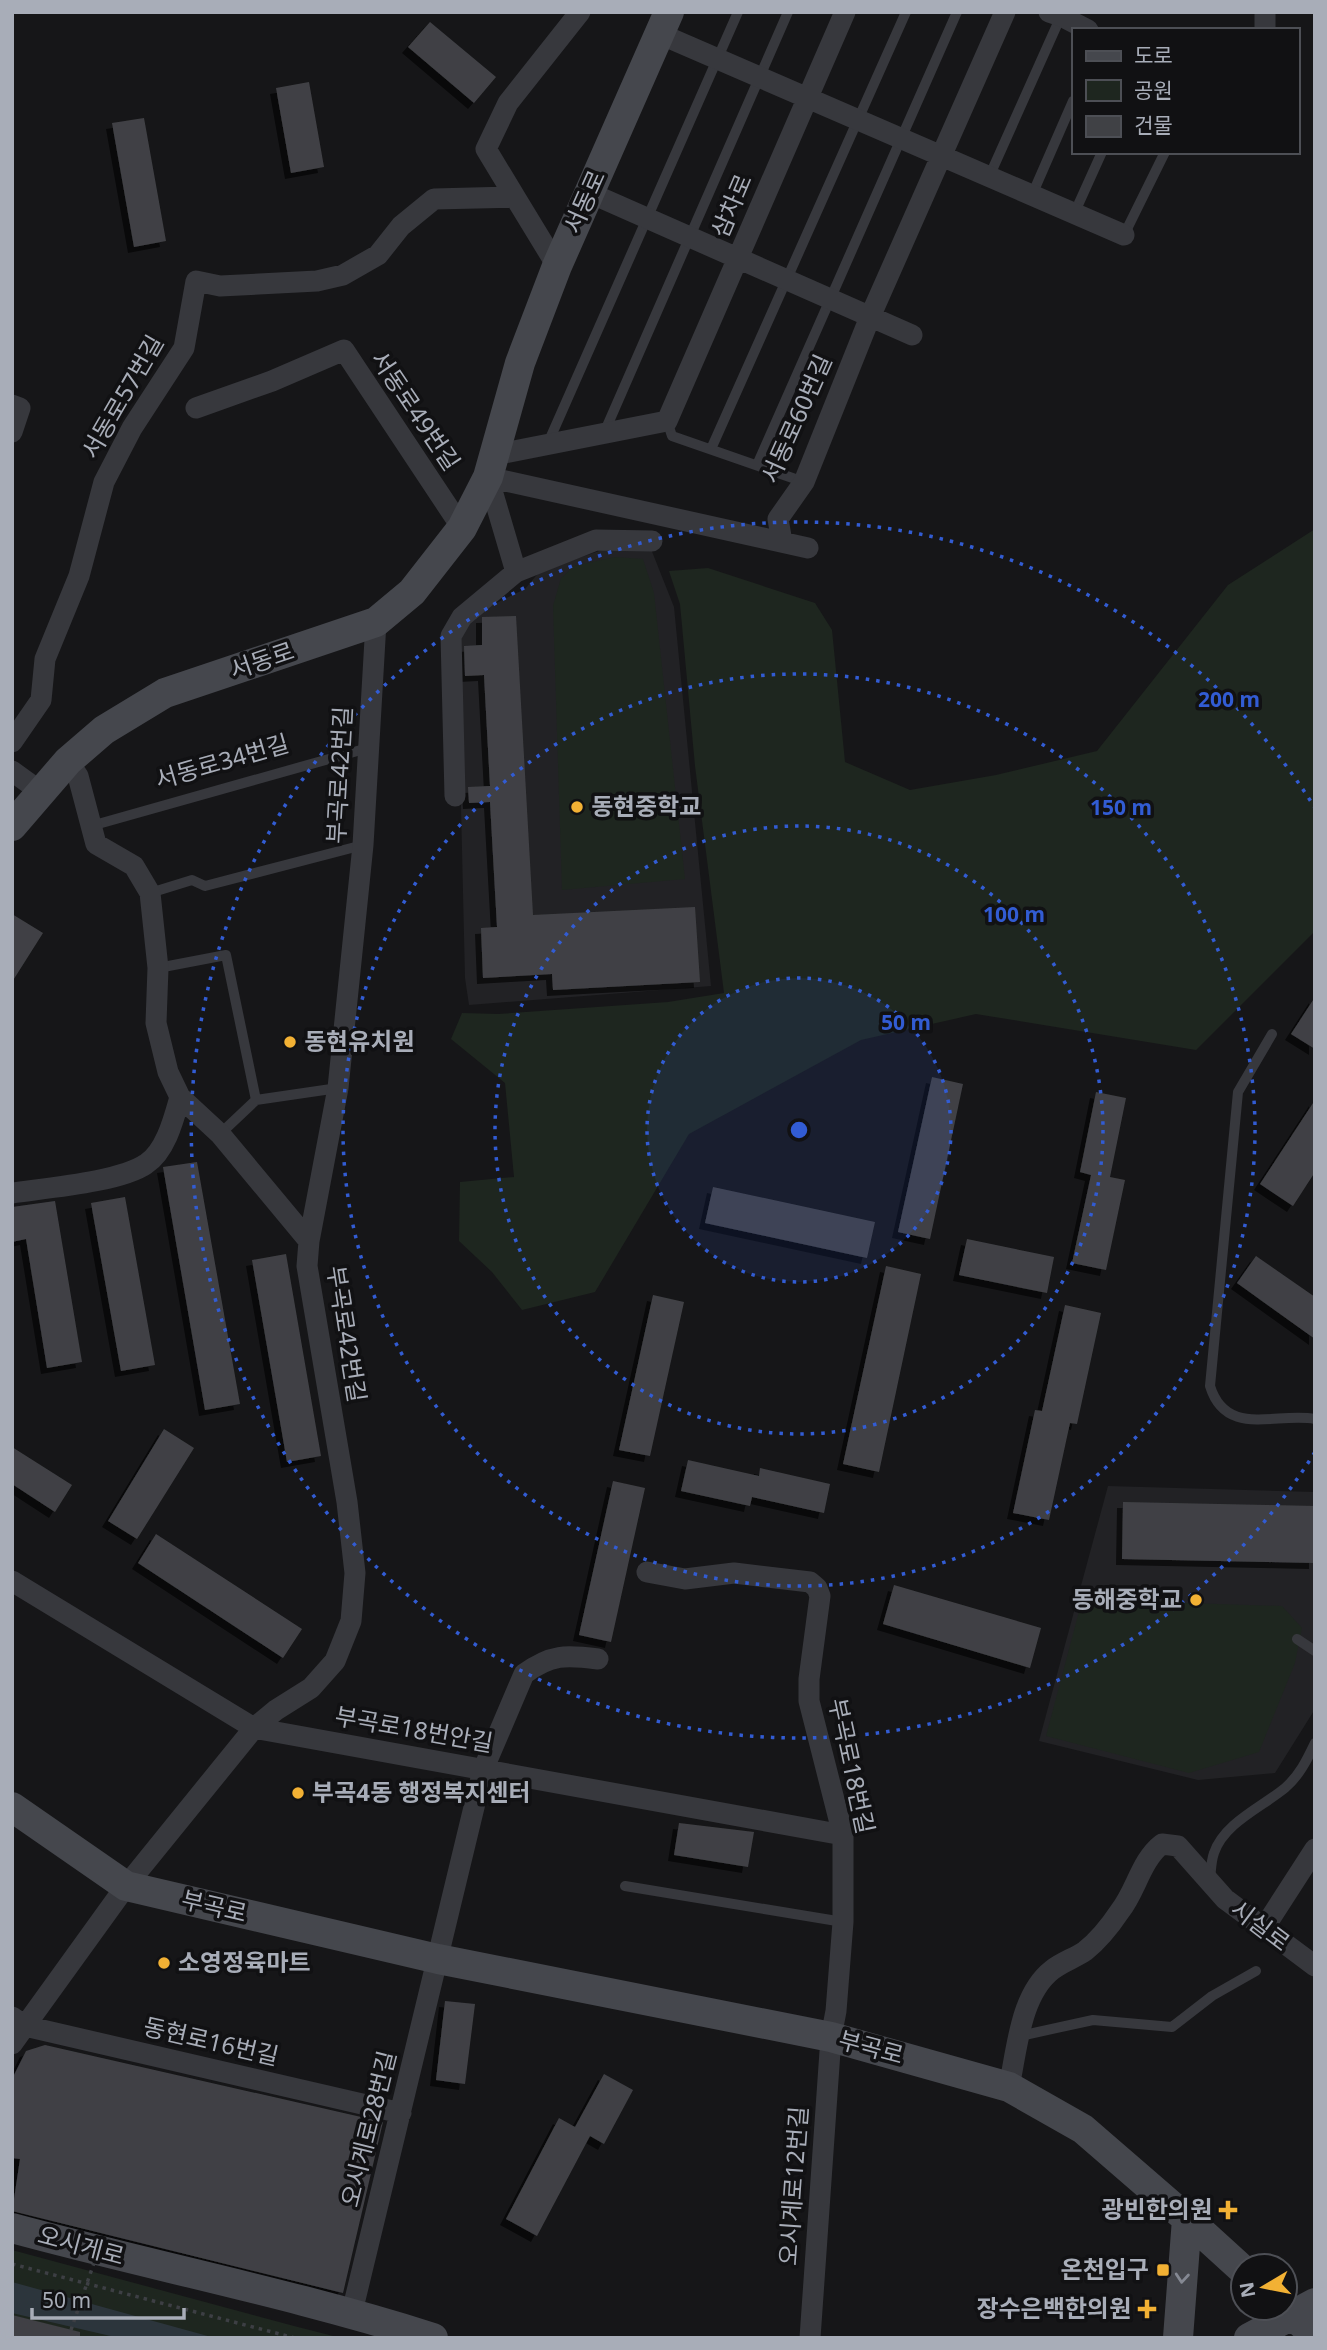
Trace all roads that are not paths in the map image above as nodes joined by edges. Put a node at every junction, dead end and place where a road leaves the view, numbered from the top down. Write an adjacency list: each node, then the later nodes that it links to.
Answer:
1 (580, 12): 23 (street)
2 (737, 12): 11 (lane)
3 (788, 12): 12 (lane)
4 (845, 12): 13 (street, 삼차로)
5 (906, 12): 15 (lane)
6 (957, 12): 16 (lane, 서동로60번길)
7 (1005, 12): 19 (street, 서동로60번길)
8 (1055, 14): 10 (street); 20 (lane)
9 (664, 23): 11 (street); 21 (main road, 서동로)
10 (1084, 28)
11 (717, 59): 12 (street); 25 (lane)
12 (759, 78): 13 (street); 27 (lane)
13 (807, 98): 15 (street); 28 (street, 삼차로)
14 (1072, 103): 22 (lane)
15 (857, 120): 16 (street); 30 (lane)
16 (901, 139): 19 (street); 31 (lane, 서동로60번길)
17 (1101, 154): 24 (lane)
18 (1164, 154): 26 (lane)
19 (940, 156): 20 (street); 32 (street, 서동로60번길)
20 (989, 177): 22 (street)
21 (590, 193): 25 (street); 29 (main road, 서동로)
22 (1031, 195): 24 (street)
23 (515, 197): 29 (street); 50 (street, 서동로57번길)
24 (1074, 214): 26 (street)
25 (647, 218): 27 (street); 39 (lane)
26 (1124, 236)
27 (689, 237): 28 (street); 38 (lane, 삼차로)
28 (738, 258): 30 (street); 36 (street, 삼차로)
29 (557, 266): 42 (main road, 서동로)
30 (787, 280): 31 (street); 40 (lane)
31 (830, 299): 32 (street); 41 (lane, 서동로60번길)
32 (870, 317): 33 (street); 43 (street, 서동로60번길)
33 (912, 335)
34 (12, 405): 37 (street)
35 (196, 408): 44 (street, 서동로49번길)
36 (667, 421): 38 (street); 40 (lane)
37 (12, 432)
38 (603, 435): 39 (street)
39 (547, 446): 42 (street)
40 (711, 449): 41 (lane)
41 (757, 465): 43 (lane)
42 (491, 466): 44 (main road, 서동로); 46 (street); 48 (street)
43 (804, 482): 46 (street, 서동로60번길)
44 (462, 528): 49 (main road, 서동로)
45 (652, 541): 48 (street)
46 (782, 542): 47 (street)
47 (808, 548)
48 (516, 572): 55 (street)
49 (376, 622): 51 (street, 부곡로42번길); 52 (main road, 서동로)
50 (12, 741)
51 (368, 748): 57 (lane, 서동로34번길); 58 (street, 부곡로42번길)
52 (68, 761): 54 (main road, 서동로); 57 (street)
53 (12, 771): 54 (street)
54 (41, 792): 56 (main road, 서동로)
55 (455, 796)
56 (12, 826)
57 (91, 826): 59 (street)
58 (363, 845): 59 (lane); 62 (street, 부곡로42번길)
59 (150, 893): 60 (street)
60 (158, 968): 63 (street); 64 (lane)
61 (1272, 1034): 68 (lane)
62 (338, 1088): 64 (lane); 67 (street, 부곡로42번길)
63 (180, 1097): 65 (street); 66 (street)
64 (256, 1100): 65 (lane)
65 (220, 1134): 67 (street)
66 (12, 1193)
67 (309, 1241): 74 (street, 부곡로42번길)
68 (1315, 1419)
69 (646, 1572): 78 (street, 부곡로18번길)
70 (12, 1581): 74 (street, 부곡로18번안길)
71 (1297, 1639): 72 (lane)
72 (1315, 1651)
73 (598, 1659): 76 (street)
74 (254, 1728): 76 (street, 부곡로18번안길); 81 (street, 부곡로42번길)
75 (1315, 1743): 80 (lane)
76 (483, 1770): 78 (street, 부곡로18번안길); 85 (street)
77 (12, 1807): 81 (main road, 부곡로)
78 (843, 1835): 83 (street, 부곡로18번길)
79 (1315, 1849): 84 (street)
80 (1209, 1882): 84 (street, 시실로); 89 (street, 시실로)
81 (126, 1886): 85 (main road, 부곡로); 88 (street, 부곡로42번길)
82 (625, 1886): 83 (lane)
83 (843, 1922): 90 (street, 부곡로18번길)
84 (1264, 1928): 86 (street, 시실로)
85 (438, 1959): 90 (main road, 부곡로); 92 (street, 오시게로28번길)
86 (1315, 1966)
87 (1256, 1971): 89 (lane)
88 (16, 2029): 92 (street, 동현로16번길)
89 (1020, 2036): 91 (street)
90 (831, 2037): 91 (main road, 부곡로); 101 (street, 오시게로12번길)
91 (1009, 2087): 93 (main road, 부곡로)
92 (401, 2113): 96 (street, 오시게로28번길)
93 (1187, 2219): 95 (main road, 부곡로); 102 (main road, one-way to 102)
94 (13, 2230): 96 (main road, 오시게로)
95 (1229, 2257)
96 (352, 2312): 100 (main road, 오시게로)
97 (1299, 2312): 99 (main road)
98 (1274, 2322): 103 (main road)
99 (1315, 2335)
100 (433, 2338)
101 (810, 2338)
102 (1178, 2338)
103 (1249, 2338)

